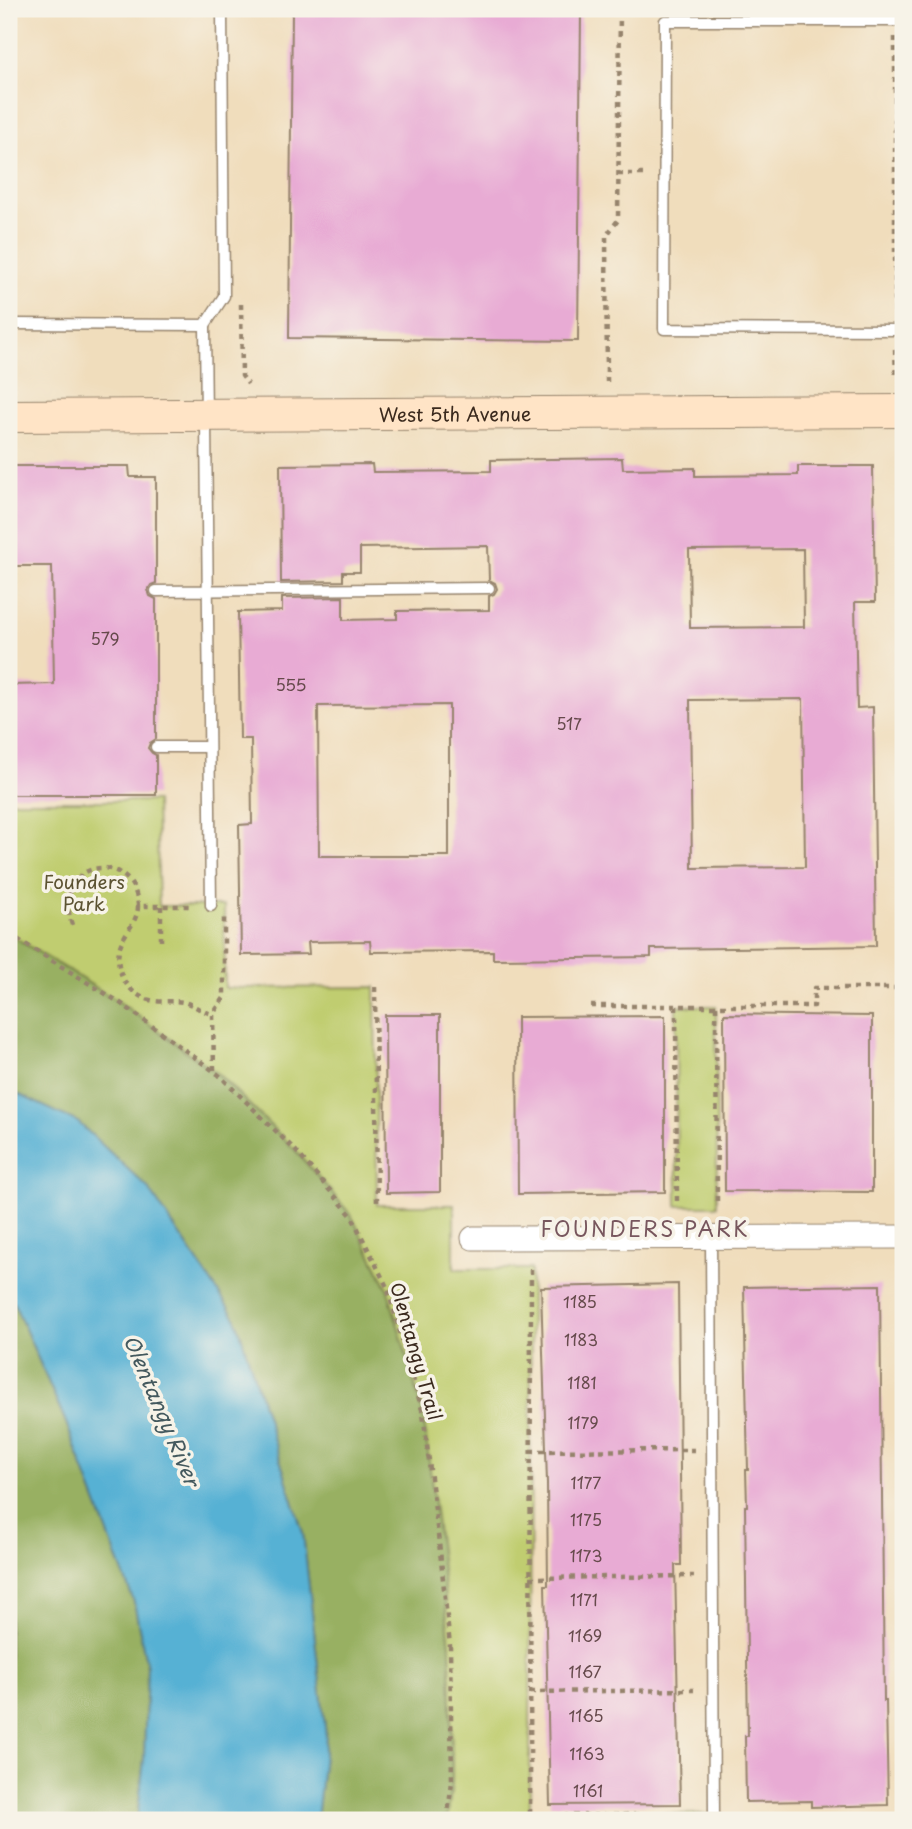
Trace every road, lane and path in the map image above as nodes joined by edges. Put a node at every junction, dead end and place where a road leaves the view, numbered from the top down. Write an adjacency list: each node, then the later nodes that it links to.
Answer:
1 (222, 9): 6 (lane)
2 (620, 9): 4 (path)
3 (899, 21): 5 (lane); 9 (path)
4 (618, 174): 5 (path); 11 (path)
5 (665, 174): 9 (lane)
6 (224, 296): 8 (lane); 12 (path)
7 (9, 324): 8 (lane)
8 (205, 325): 14 (lane)
9 (899, 330): 10 (path)
10 (895, 379)
11 (607, 382)
12 (249, 386)
13 (903, 411): 14 (main road, West 5th Avenue)
14 (206, 415): 15 (main road, West 5th Avenue); 18 (lane)
15 (9, 416)
16 (489, 587): 18 (lane)
17 (156, 591): 18 (lane)
18 (208, 592): 20 (lane)
19 (156, 747): 20 (lane)
20 (209, 747): 23 (lane)
21 (138, 906): 22 (path); 24 (path); 32 (path)
22 (162, 906): 23 (path); 26 (path)
23 (211, 906): 32 (path)
24 (72, 925)
25 (9, 934): 33 (path, Olentangy Trail)
26 (162, 941)
27 (375, 987): 34 (path)
28 (899, 988): 31 (path)
29 (591, 1006): 30 (path)
30 (676, 1006): 31 (path); 35 (path)
31 (716, 1006): 36 (path)
32 (213, 1014): 33 (path)
33 (214, 1071): 48 (path, Olentangy Trail)
34 (377, 1205)
35 (677, 1206)
36 (717, 1206)
37 (711, 1237): 38 (street); 39 (street); 41 (lane)
38 (903, 1237)
39 (473, 1238)
40 (531, 1269): 42 (path)
41 (712, 1450): 42 (path); 43 (lane)
42 (530, 1451): 44 (path)
43 (713, 1575): 44 (path); 45 (lane)
44 (530, 1578): 46 (path)
45 (713, 1689): 46 (path); 47 (lane)
46 (530, 1692): 47 (path)
47 (714, 1817)
48 (447, 1820)

